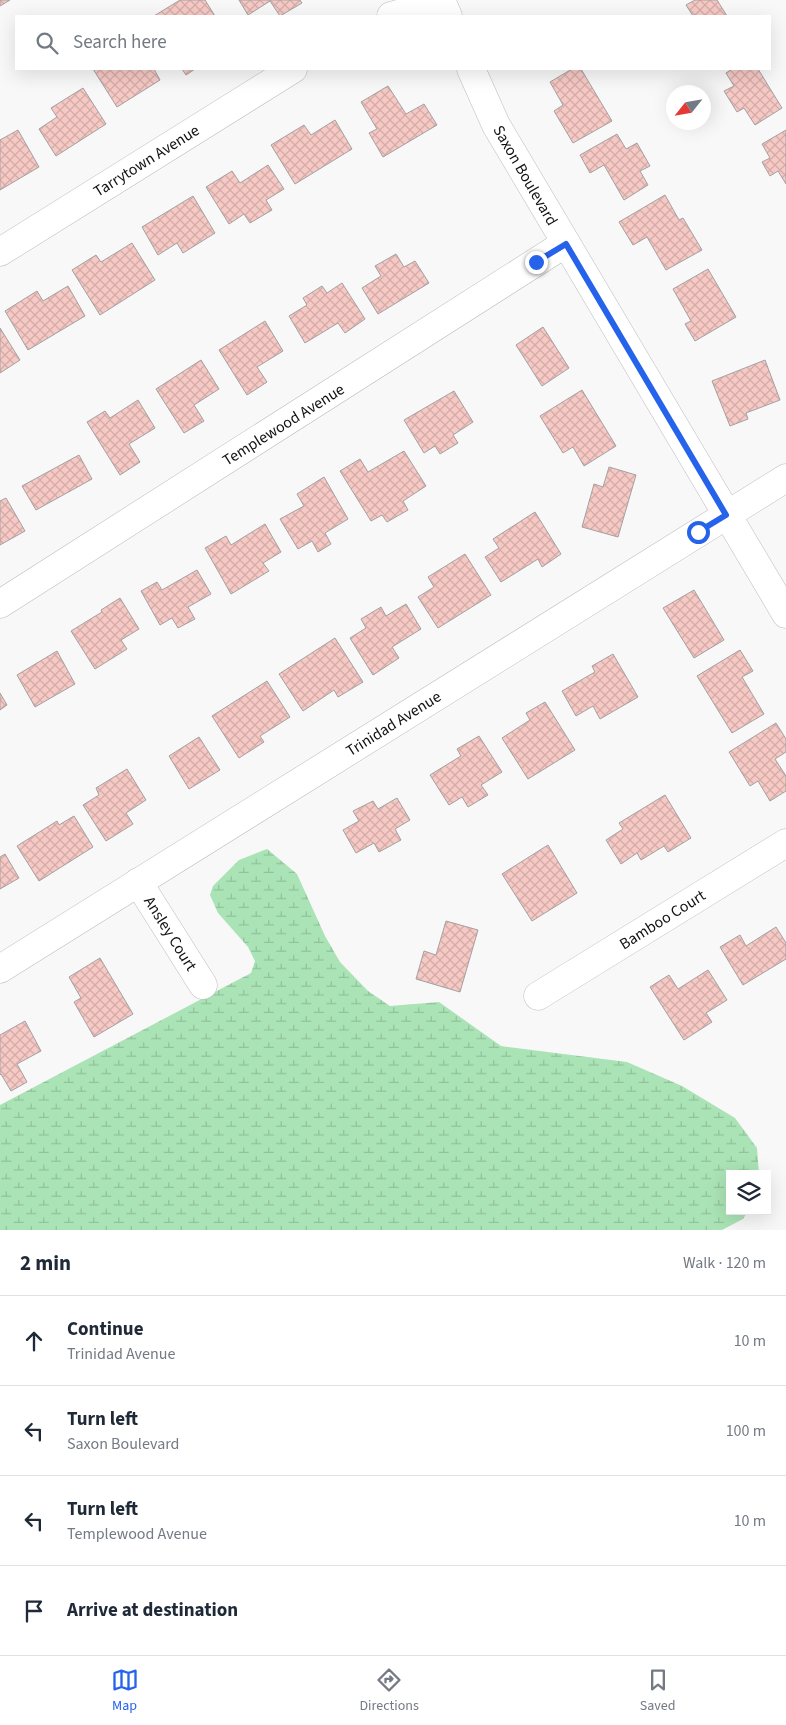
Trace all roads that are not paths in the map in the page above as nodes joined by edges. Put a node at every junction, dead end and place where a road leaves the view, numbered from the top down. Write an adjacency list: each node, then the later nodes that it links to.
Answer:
1 (443, 6): 2 (street)
2 (396, 15)
3 (291, 70): 6 (street, Tarrytown Avenue)
4 (471, 70): 5 (street, Saxon Boulevard)
5 (566, 244): 8 (street, Saxon Boulevard); 9 (street, Templewood Avenue)
6 (0, 252)
7 (786, 478): 8 (street, Trinidad Avenue)
8 (726, 515): 10 (street, Saxon Boulevard); 12 (street, Trinidad Avenue)
9 (0, 604)
10 (786, 614)
11 (786, 843): 15 (street, Bamboo Court)
12 (138, 882): 13 (street, Trinidad Avenue); 14 (street, Ansley Court)
13 (0, 969)
14 (203, 985)
15 (538, 996)

